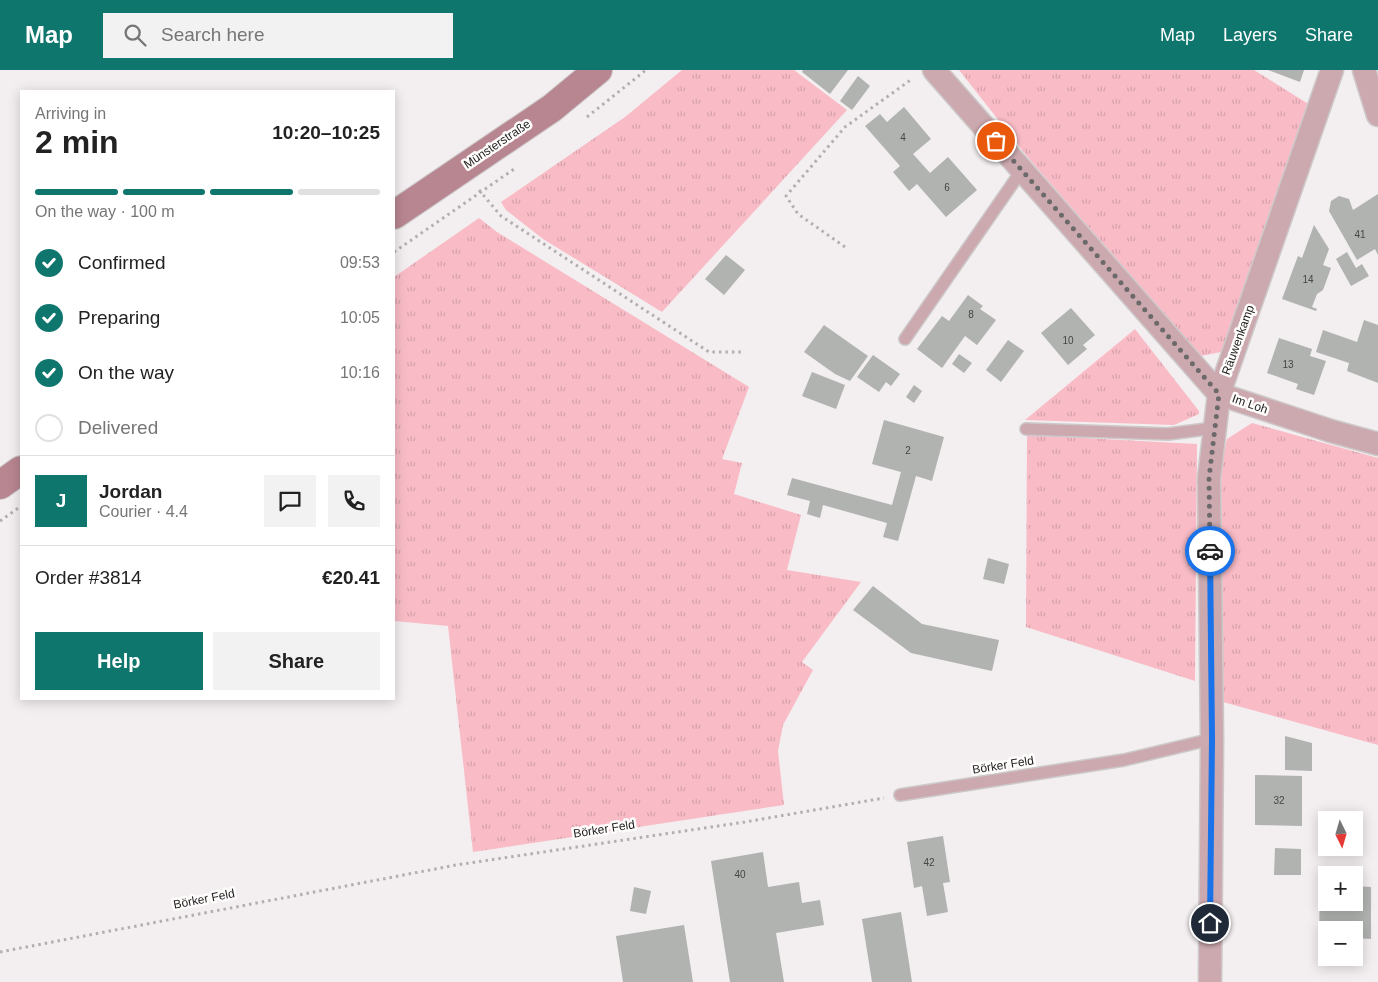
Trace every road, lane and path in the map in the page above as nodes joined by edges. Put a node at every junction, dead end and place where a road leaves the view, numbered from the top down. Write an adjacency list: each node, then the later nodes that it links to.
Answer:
1 (598, 70): 6 (main road, Münsterstraße)
2 (1332, 70): 12 (street, Räuwenkamp)
3 (1364, 70): 5 (street)
4 (925, 73): 7 (street, Im Loh); 9 (path)
5 (1378, 115)
6 (461, 168): 8 (main road, Münsterstraße); 11 (path)
7 (1022, 170): 10 (lane); 12 (street, Im Loh)
8 (395, 214)
9 (845, 247)
10 (905, 340)
11 (741, 352)
12 (1219, 394): 13 (street, Räuwenkamp); 15 (street, Im Loh)
13 (1214, 428): 14 (lane); 20 (street, Räuwenkamp)
14 (1026, 429)
15 (1378, 444)
16 (20, 471): 17 (main road)
17 (0, 485)
18 (20, 507): 19 (path)
19 (0, 521)
20 (1212, 739): 21 (lane, Börker Feld); 23 (street, Räuwenkamp)
21 (900, 795): 22 (path, Börker Feld)
22 (0, 952)
23 (1210, 982)

